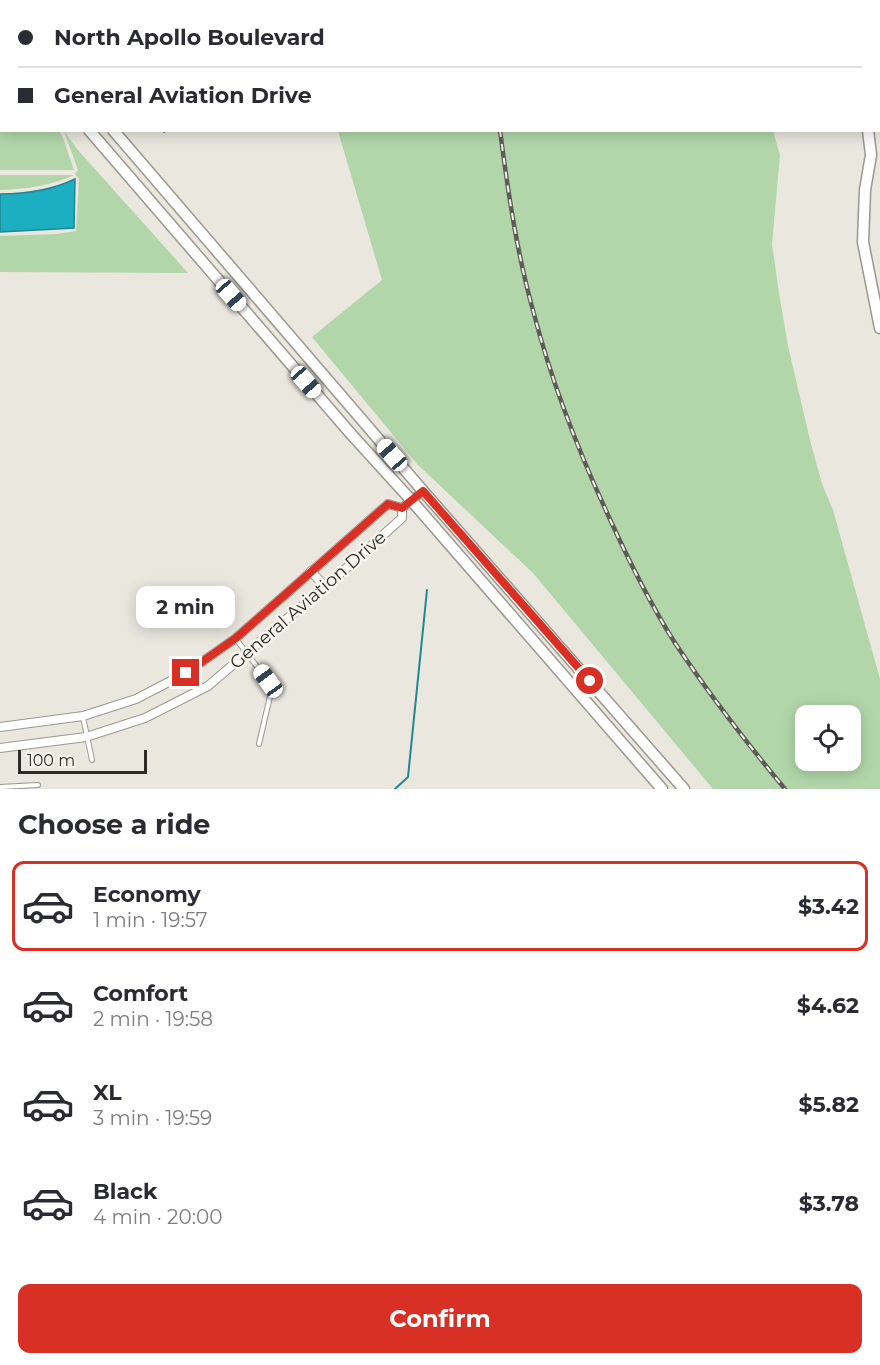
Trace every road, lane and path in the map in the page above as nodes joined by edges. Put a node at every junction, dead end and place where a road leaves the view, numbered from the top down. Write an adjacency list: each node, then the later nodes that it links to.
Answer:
1 (91, 132): 9 (street)
2 (115, 132): 8 (street)
3 (869, 132): 4 (street)
4 (876, 155): 5 (street)
5 (868, 272): 6 (street); 7 (street)
6 (880, 272)
7 (880, 328)
8 (423, 491): 9 (street, General Aviation Drive); 24 (street)
9 (411, 500): 10 (street, General Aviation Drive); 23 (street)
10 (402, 508): 11 (street, General Aviation Drive); 12 (street, General Aviation Drive)
11 (311, 571): 12 (street); 13 (street, General Aviation Drive)
12 (325, 587): 14 (street, General Aviation Drive)
13 (236, 638): 14 (lane); 15 (street, General Aviation Drive)
14 (248, 653): 17 (street, General Aviation Drive); 18 (lane)
15 (83, 716): 16 (street, General Aviation Drive); 17 (lane)
16 (0, 727)
17 (87, 737): 19 (street, General Aviation Drive); 20 (lane)
18 (259, 744)
19 (0, 748)
20 (92, 760)
21 (38, 785): 22 (lane)
22 (0, 787)
23 (662, 789)
24 (684, 789)

